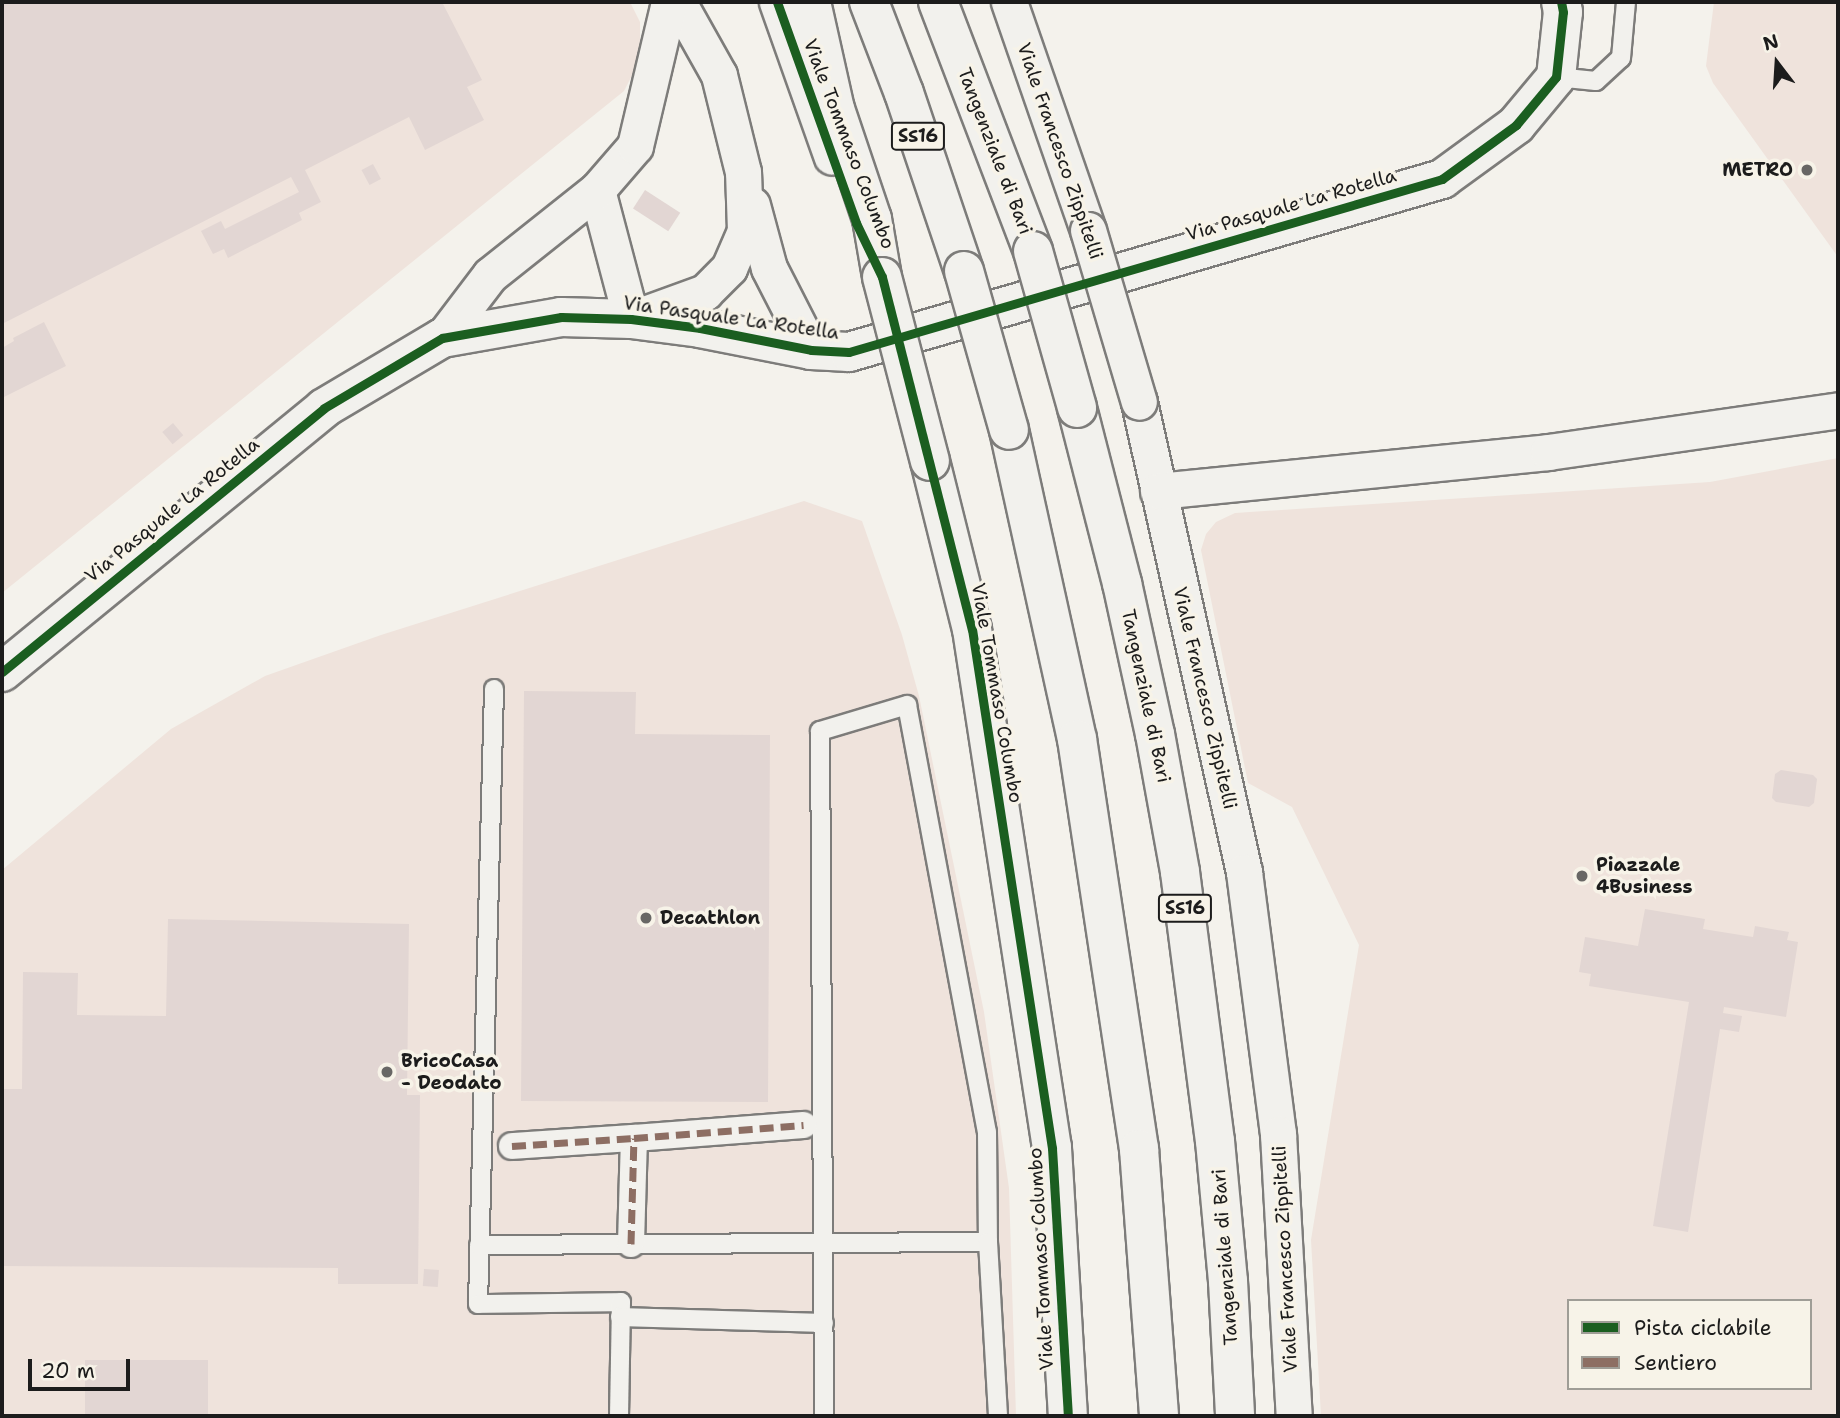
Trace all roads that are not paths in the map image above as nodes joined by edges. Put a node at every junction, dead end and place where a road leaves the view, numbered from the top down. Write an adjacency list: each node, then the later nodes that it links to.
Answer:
1 (669, 2): 12 (street)
2 (678, 2): 11 (street)
3 (776, 2): 13 (street, Viale Tommaso Columbo)
4 (811, 2): 13 (main road)
5 (869, 2): 34 (main road, SS16, bridge)
6 (938, 2): 35 (main road, Tangenziale di Bari / SS16, bridge)
7 (1009, 2): 18 (street, Viale Francesco Zippitelli, bridge)
8 (1560, 2): 10 (main road)
9 (1626, 2): 10 (lane)
10 (1556, 77): 16 (main road, Via Pasquale La Rotella)
11 (743, 172): 14 (street); 16 (street)
12 (597, 190): 14 (street); 15 (street)
13 (882, 277): 33 (main road, Viale Tommaso Columbo, bridge)
14 (631, 319): 15 (main road, Via Pasquale La Rotella); 16 (main road, Via Pasquale La Rotella)
15 (442, 338): 19 (main road, Via Pasquale La Rotella)
16 (811, 350)
17 (1838, 410): 18 (street)
18 (1158, 491): 36 (street, Viale Francesco Zippitelli)
19 (2, 673)
20 (494, 689): 27 (lane)
21 (803, 1125): 22 (street)
22 (634, 1139): 23 (street); 26 (street)
23 (512, 1146)
24 (988, 1242): 25 (lane); 25 (lane); 32 (lane)
25 (823, 1243): 26 (lane); 29 (lane)
26 (631, 1244): 27 (lane)
27 (480, 1245): 28 (lane)
28 (620, 1317): 29 (lane); 30 (lane)
29 (824, 1323): 31 (lane)
30 (619, 1416)
31 (824, 1416)
32 (998, 1416)
33 (1068, 1416)
34 (1158, 1416)
35 (1235, 1416)
36 (1294, 1416)

